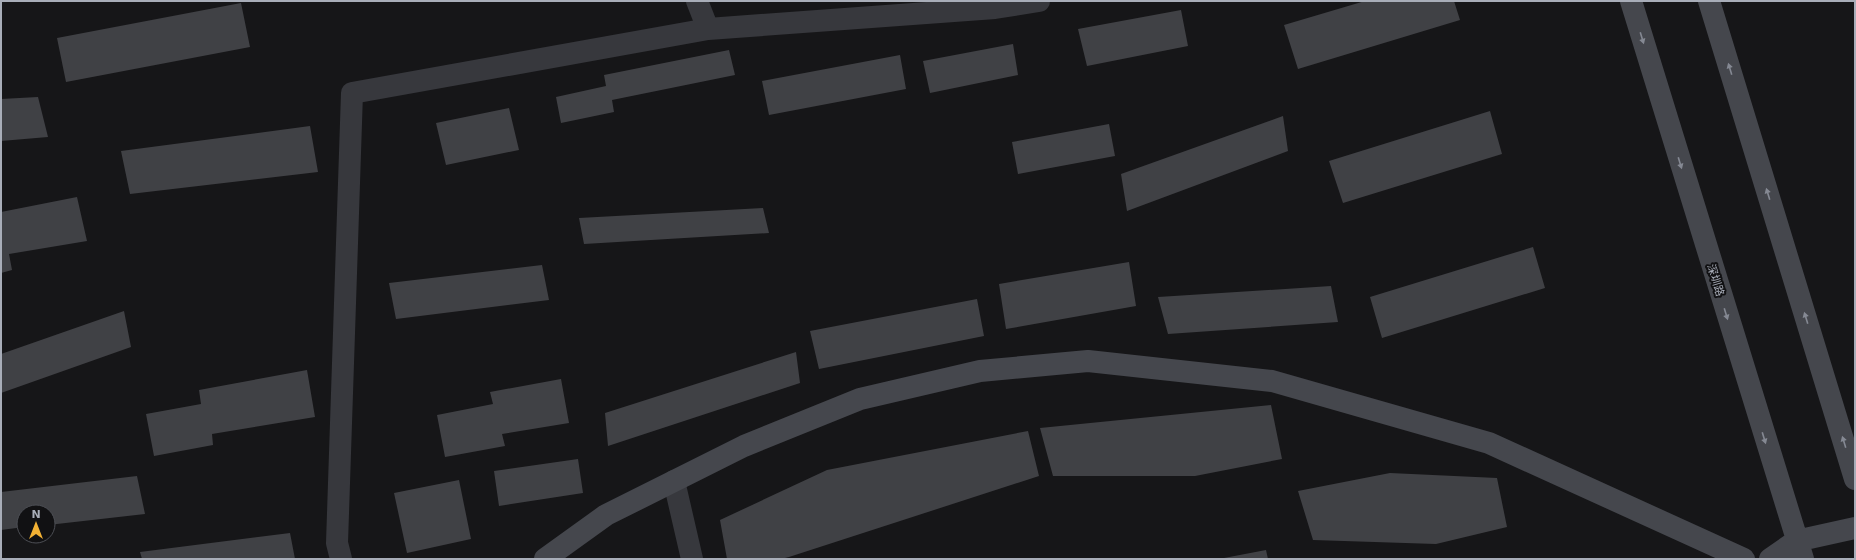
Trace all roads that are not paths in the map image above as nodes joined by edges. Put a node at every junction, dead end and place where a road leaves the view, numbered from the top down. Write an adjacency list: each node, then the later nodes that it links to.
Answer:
1 (697, 1): 5 (street)
2 (1039, 1): 5 (street)
3 (1631, 1): 9 (street, 深圳路, one-way to 9)
4 (1709, 1): 6 (street, one-way to 4)
5 (708, 29): 10 (street)
6 (1855, 480)
7 (674, 481): 11 (street); 12 (street); 13 (street)
8 (1855, 528): 9 (street)
9 (1799, 550): 14 (street)
10 (341, 559)
11 (545, 559)
12 (692, 559)
13 (1744, 559)
14 (1770, 559)

